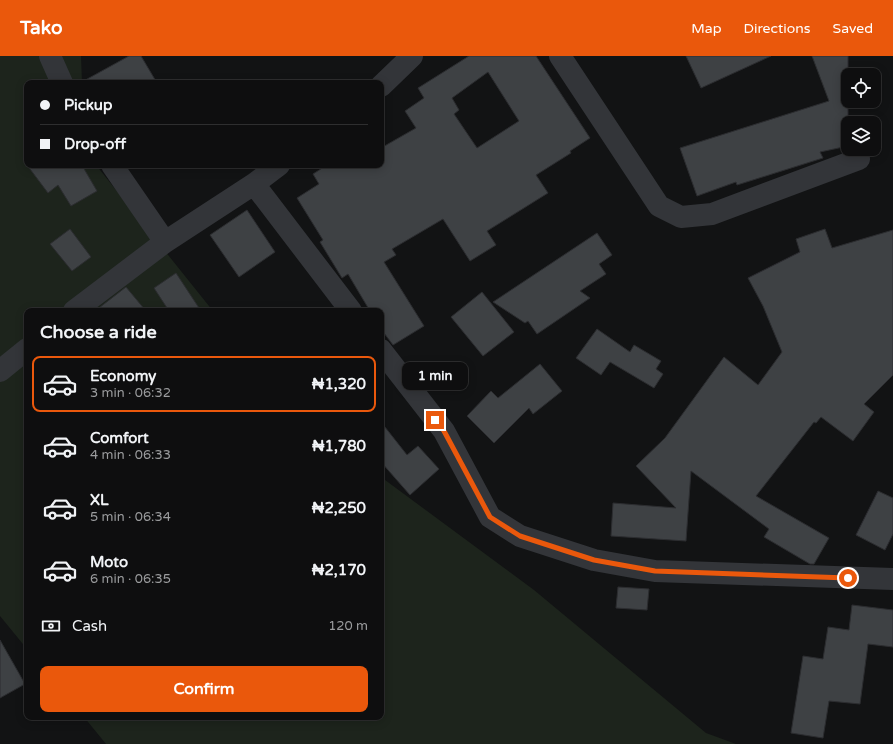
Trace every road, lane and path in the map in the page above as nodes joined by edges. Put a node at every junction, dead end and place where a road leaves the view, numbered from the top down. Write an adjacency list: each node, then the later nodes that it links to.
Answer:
1 (50, 56): 4 (street)
2 (412, 56): 5 (street)
3 (560, 56): 6 (street)
4 (61, 80)
5 (384, 83)
6 (859, 159)
7 (114, 168): 10 (street)
8 (275, 168): 9 (street)
9 (254, 184): 10 (street); 12 (street)
10 (165, 242): 11 (street)
11 (78, 308)
12 (348, 308)
13 (24, 351): 15 (street)
14 (384, 354): 16 (street)
15 (0, 371)
16 (893, 579)

